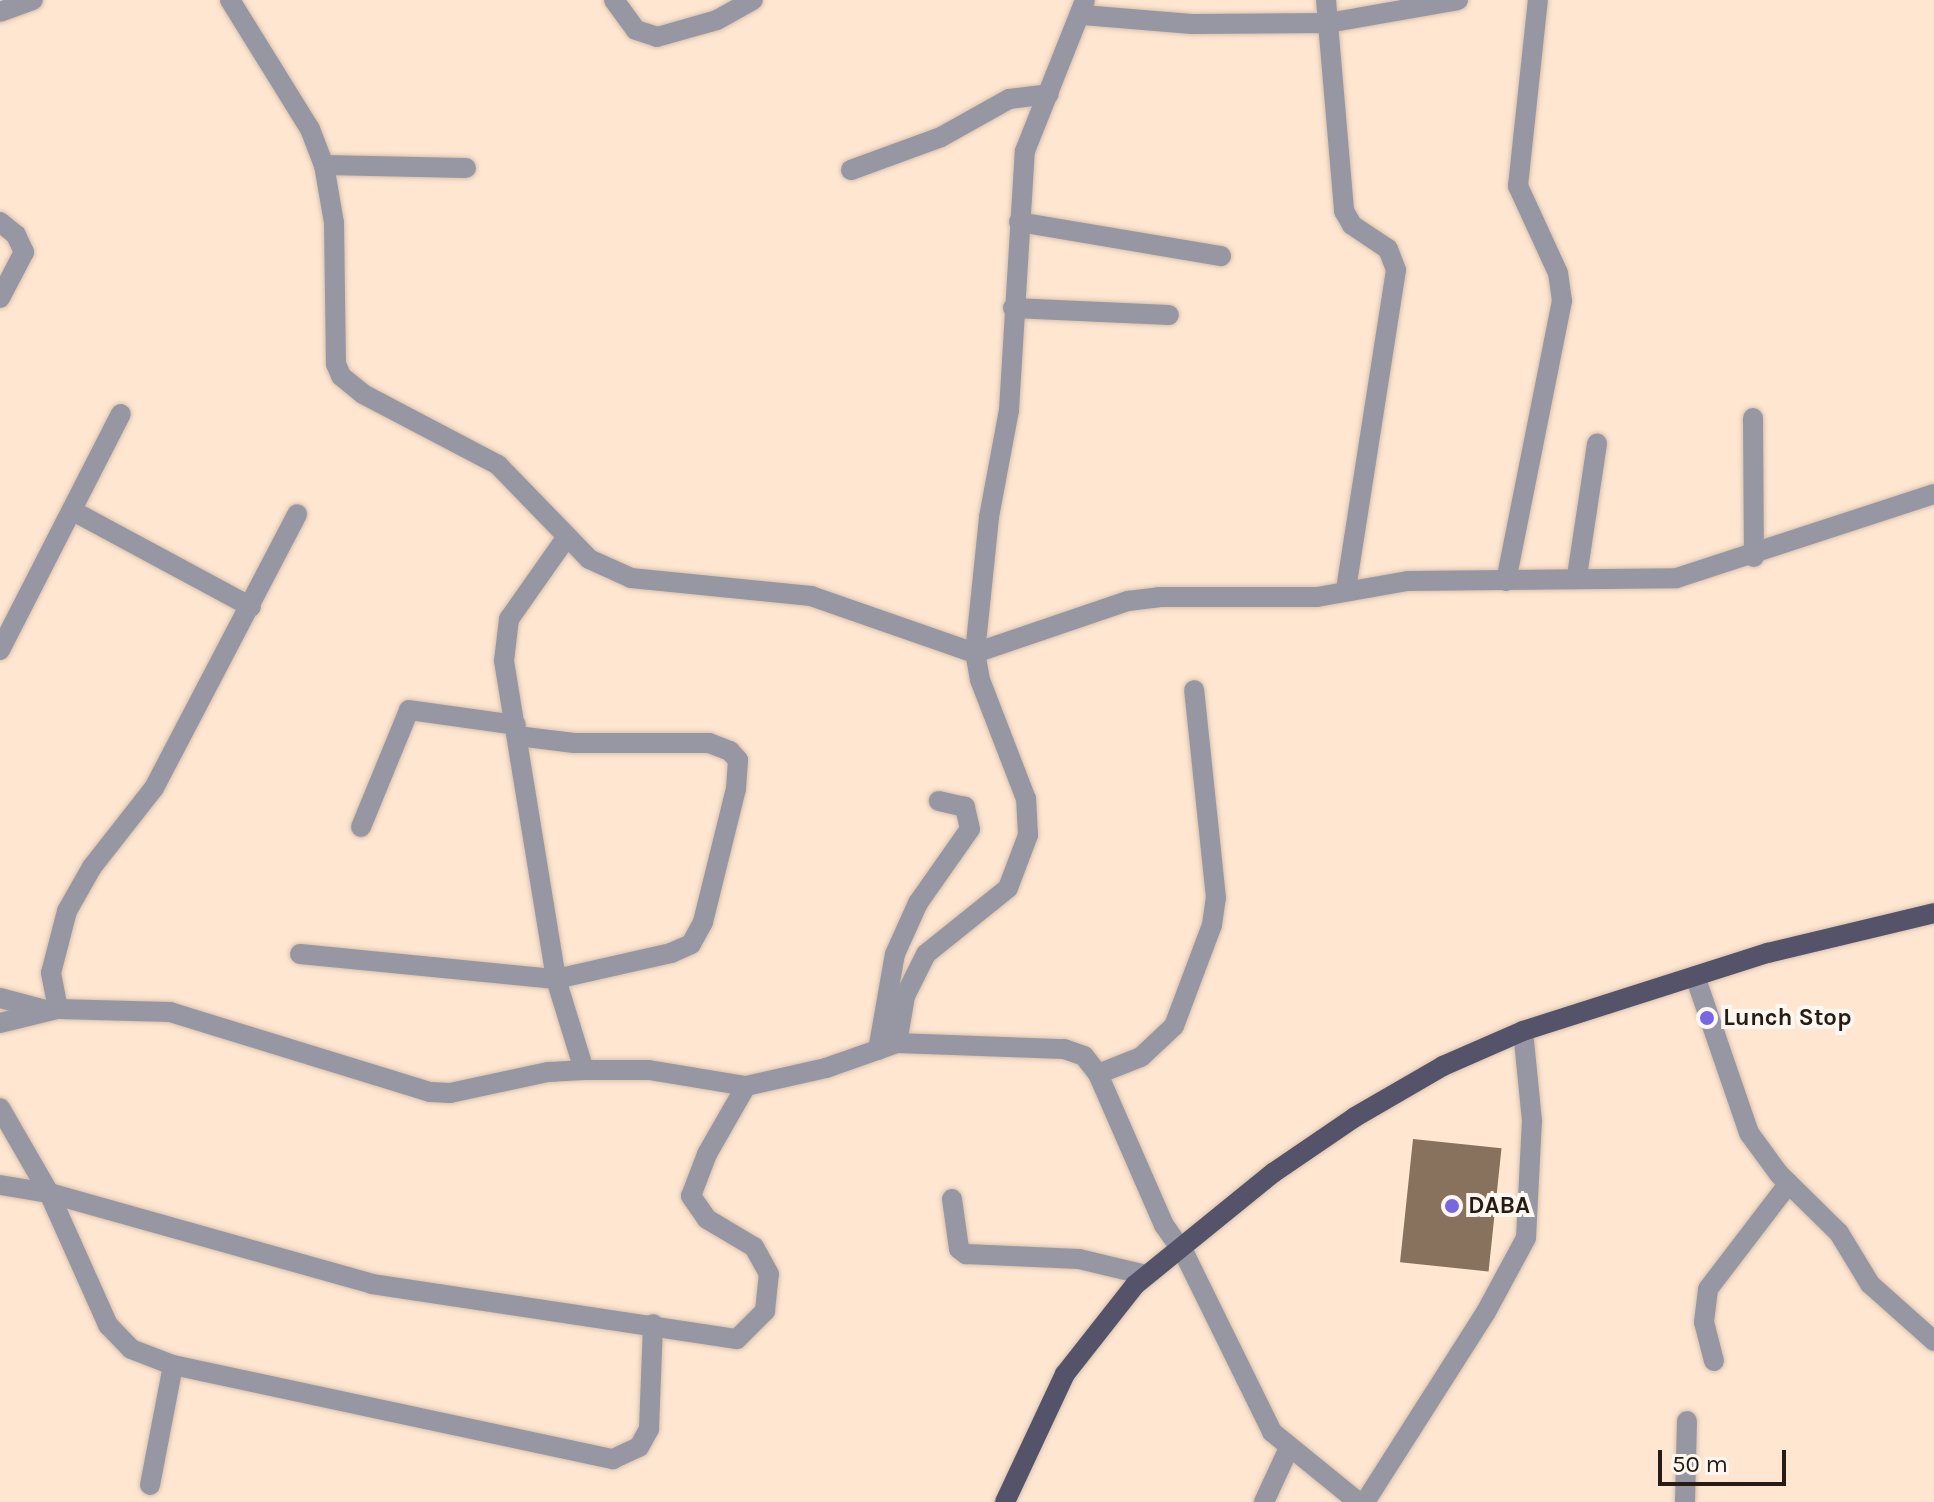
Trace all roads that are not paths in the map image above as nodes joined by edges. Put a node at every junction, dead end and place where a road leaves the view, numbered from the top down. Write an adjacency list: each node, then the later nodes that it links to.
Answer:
1 (33, 0): 10 (street)
2 (230, 0): 13 (street)
3 (614, 0): 4 (street)
4 (753, 0)
5 (1326, 0): 11 (street)
6 (1458, 0): 8 (street)
7 (1538, 0): 31 (street)
8 (1379, 7): 11 (street)
9 (1084, 8): 11 (street); 12 (street)
10 (0, 12)
11 (1328, 23): 32 (street)
12 (1049, 94): 15 (street); 17 (street)
13 (324, 165): 14 (street); 28 (street)
14 (466, 168)
15 (851, 170)
16 (0, 222): 19 (street)
17 (1019, 222): 18 (street); 20 (street)
18 (1221, 256)
19 (0, 298)
20 (1013, 308): 21 (street); 35 (street)
21 (1169, 315)
22 (121, 414): 26 (street)
23 (1753, 418): 29 (street)
24 (1597, 444): 30 (street)
25 (1934, 494): 29 (street)
26 (73, 511): 33 (street); 34 (street)
27 (297, 514): 33 (street)
28 (566, 538): 35 (street); 37 (street)
29 (1754, 557): 30 (street)
30 (1577, 576): 31 (street)
31 (1506, 581): 32 (street)
32 (1346, 590): 35 (street)
33 (251, 607): 45 (street)
34 (0, 650)
35 (975, 653): 48 (street)
36 (1194, 690): 50 (street)
37 (517, 730): 39 (street); 43 (street); 43 (street)
38 (939, 801): 48 (street)
39 (361, 827)
40 (1934, 913): 42 (main road)
41 (300, 954): 43 (street)
42 (1695, 976): 47 (main road); 53 (street)
43 (556, 979): 49 (street)
44 (0, 998): 45 (street)
45 (54, 1010): 46 (street); 49 (street)
46 (0, 1023)
47 (1523, 1031): 57 (main road); 69 (street)
48 (887, 1046): 50 (street); 51 (street)
49 (584, 1070): 51 (street)
50 (1098, 1074): 57 (street)
51 (746, 1086): 59 (street)
52 (0, 1108): 55 (street)
53 (1789, 1183): 60 (street); 61 (street)
54 (0, 1185): 55 (street)
55 (49, 1193): 59 (street); 62 (street)
56 (952, 1199): 58 (street)
57 (1176, 1247): 58 (main road); 64 (street)
58 (1146, 1275): 66 (main road)
59 (653, 1324): 62 (street)
60 (1934, 1341)
61 (1714, 1361)
62 (173, 1365): 65 (street)
63 (1687, 1421): 70 (street)
64 (1289, 1448): 67 (street); 68 (street)
65 (150, 1485)
66 (1005, 1502)
67 (1264, 1502)
68 (1358, 1502)
69 (1365, 1502)
70 (1685, 1502)

